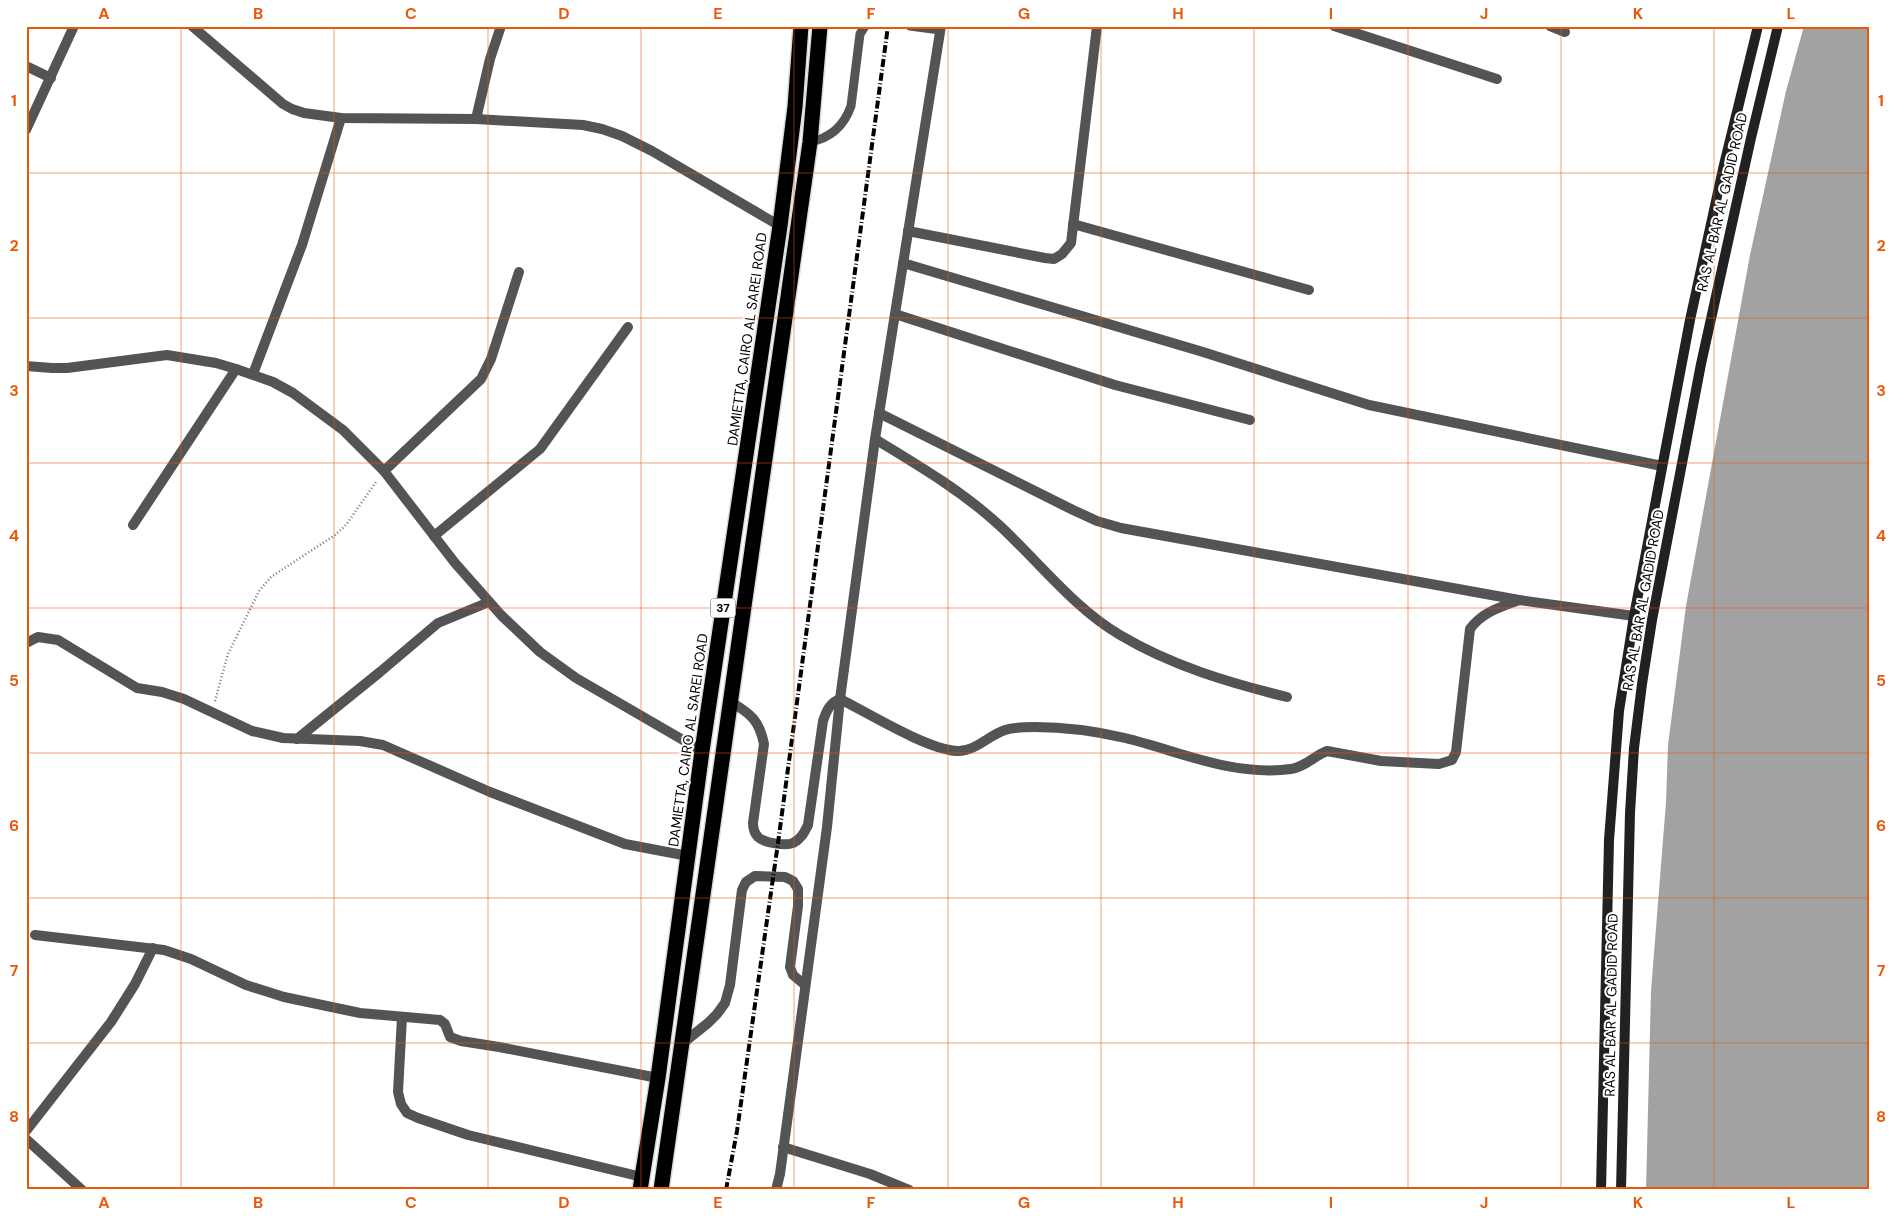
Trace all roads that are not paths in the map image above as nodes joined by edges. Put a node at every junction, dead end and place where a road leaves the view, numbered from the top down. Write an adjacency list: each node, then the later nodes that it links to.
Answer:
1 (74, 26): 18 (street)
2 (192, 26): 20 (street)
3 (501, 26): 21 (street)
4 (801, 26): 25 (highway, DAMIETTA, CAIRO AL SAREI ROAD / 37)
5 (820, 26): 23 (highway, 37)
6 (865, 26): 23 (lane)
7 (910, 26): 13 (lane)
8 (1097, 26): 24 (street)
9 (1334, 26): 19 (street)
10 (1550, 26): 14 (street)
11 (1758, 26): 15 (main road, RAS AL BAR AL GADID ROAD)
12 (1778, 26): 16 (main road, RAS AL BAR AL GADID ROAD)
13 (941, 28): 26 (street)
14 (1565, 32)
15 (1750, 56): 16 (main road); 38 (main road, RAS AL BAR AL GADID ROAD)
16 (1768, 62): 67 (main road, RAS AL BAR AL GADID ROAD)
17 (26, 66): 18 (street)
18 (51, 78): 22 (street)
19 (1497, 79)
20 (341, 118): 21 (street); 34 (street)
21 (476, 119): 25 (street)
22 (26, 130)
23 (810, 142): 48 (highway, 37)
24 (1073, 224): 26 (street); 29 (street)
25 (780, 226): 50 (highway, DAMIETTA, CAIRO AL SAREI ROAD / 37)
26 (908, 231): 27 (street)
27 (903, 263): 30 (street); 38 (street)
28 (519, 272): 39 (street)
29 (1309, 290)
30 (895, 314): 35 (street); 36 (street)
31 (628, 327): 41 (street)
32 (26, 366): 33 (street)
33 (236, 369): 34 (street); 40 (street)
34 (253, 374): 39 (street)
35 (879, 413): 37 (street); 42 (street)
36 (1250, 420)
37 (875, 438): 46 (street); 47 (street)
38 (1662, 466): 44 (main road, RAS AL BAR AL GADID ROAD)
39 (384, 471): 41 (street)
40 (133, 525)
41 (434, 536): 43 (street)
42 (1519, 600): 44 (street); 47 (street)
43 (489, 602): 49 (street); 50 (street)
44 (1634, 616): 66 (main road, RAS AL BAR AL GADID ROAD)
45 (26, 643): 49 (street)
46 (1288, 696)
47 (840, 699): 48 (street); 54 (street)
48 (731, 702): 56 (highway, 37)
49 (297, 739): 51 (street)
50 (702, 751): 51 (highway, DAMIETTA, CAIRO AL SAREI ROAD / 37)
51 (688, 856): 57 (highway, DAMIETTA, CAIRO AL SAREI ROAD / 37)
52 (35, 935): 53 (street)
53 (154, 948): 55 (street); 58 (street)
54 (805, 985): 56 (street); 60 (street)
55 (402, 1017): 57 (street); 61 (street)
56 (683, 1043): 63 (highway, 37)
57 (658, 1078): 61 (highway, DAMIETTA, CAIRO AL SAREI ROAD / 37)
58 (26, 1131)
59 (26, 1139): 62 (street)
60 (783, 1147): 64 (street); 65 (street)
61 (641, 1183)
62 (82, 1190)
63 (662, 1190)
64 (776, 1190)
65 (909, 1190)
66 (1601, 1190)
67 (1621, 1190)

